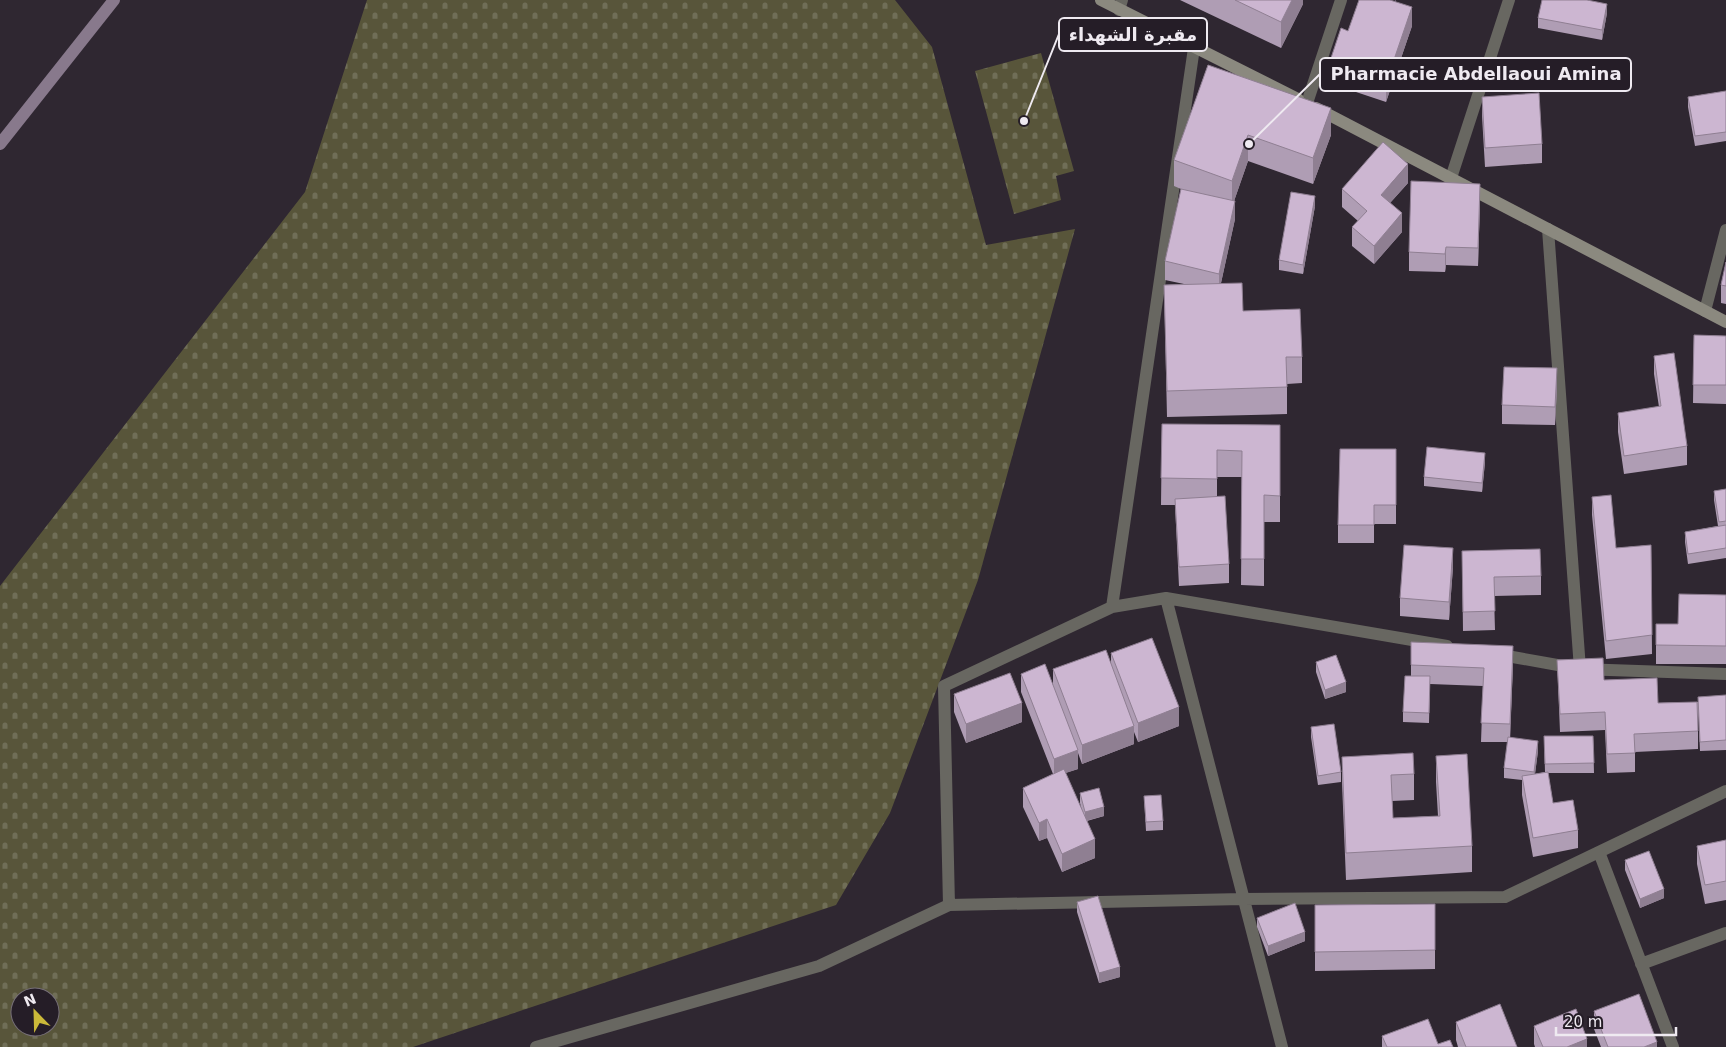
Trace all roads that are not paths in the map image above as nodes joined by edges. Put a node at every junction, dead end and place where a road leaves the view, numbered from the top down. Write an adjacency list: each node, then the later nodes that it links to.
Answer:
1 (1101, 0): 4 (street)
2 (1341, 0): 6 (street)
3 (1509, 0): 7 (street)
4 (1121, 5): 5 (street)
5 (1194, 48): 6 (street); 13 (street)
6 (1307, 103): 7 (street)
7 (1451, 178): 8 (street)
8 (1548, 229): 10 (street); 16 (street)
9 (1726, 230): 10 (street)
10 (1705, 312): 11 (street)
11 (1726, 322)
12 (1166, 598): 13 (street); 14 (street); 20 (street)
13 (1112, 608): 21 (street)
14 (1455, 647)
15 (1484, 652): 16 (street)
16 (1580, 668): 17 (street)
17 (1726, 674)
18 (1726, 790): 19 (street)
19 (1599, 852): 20 (street); 23 (street)
20 (1243, 899): 21 (street); 25 (street)
21 (950, 905): 24 (street)
22 (1726, 933): 23 (street)
23 (1641, 964): 26 (street)
24 (536, 1047)
25 (1282, 1047)
26 (1672, 1047)

